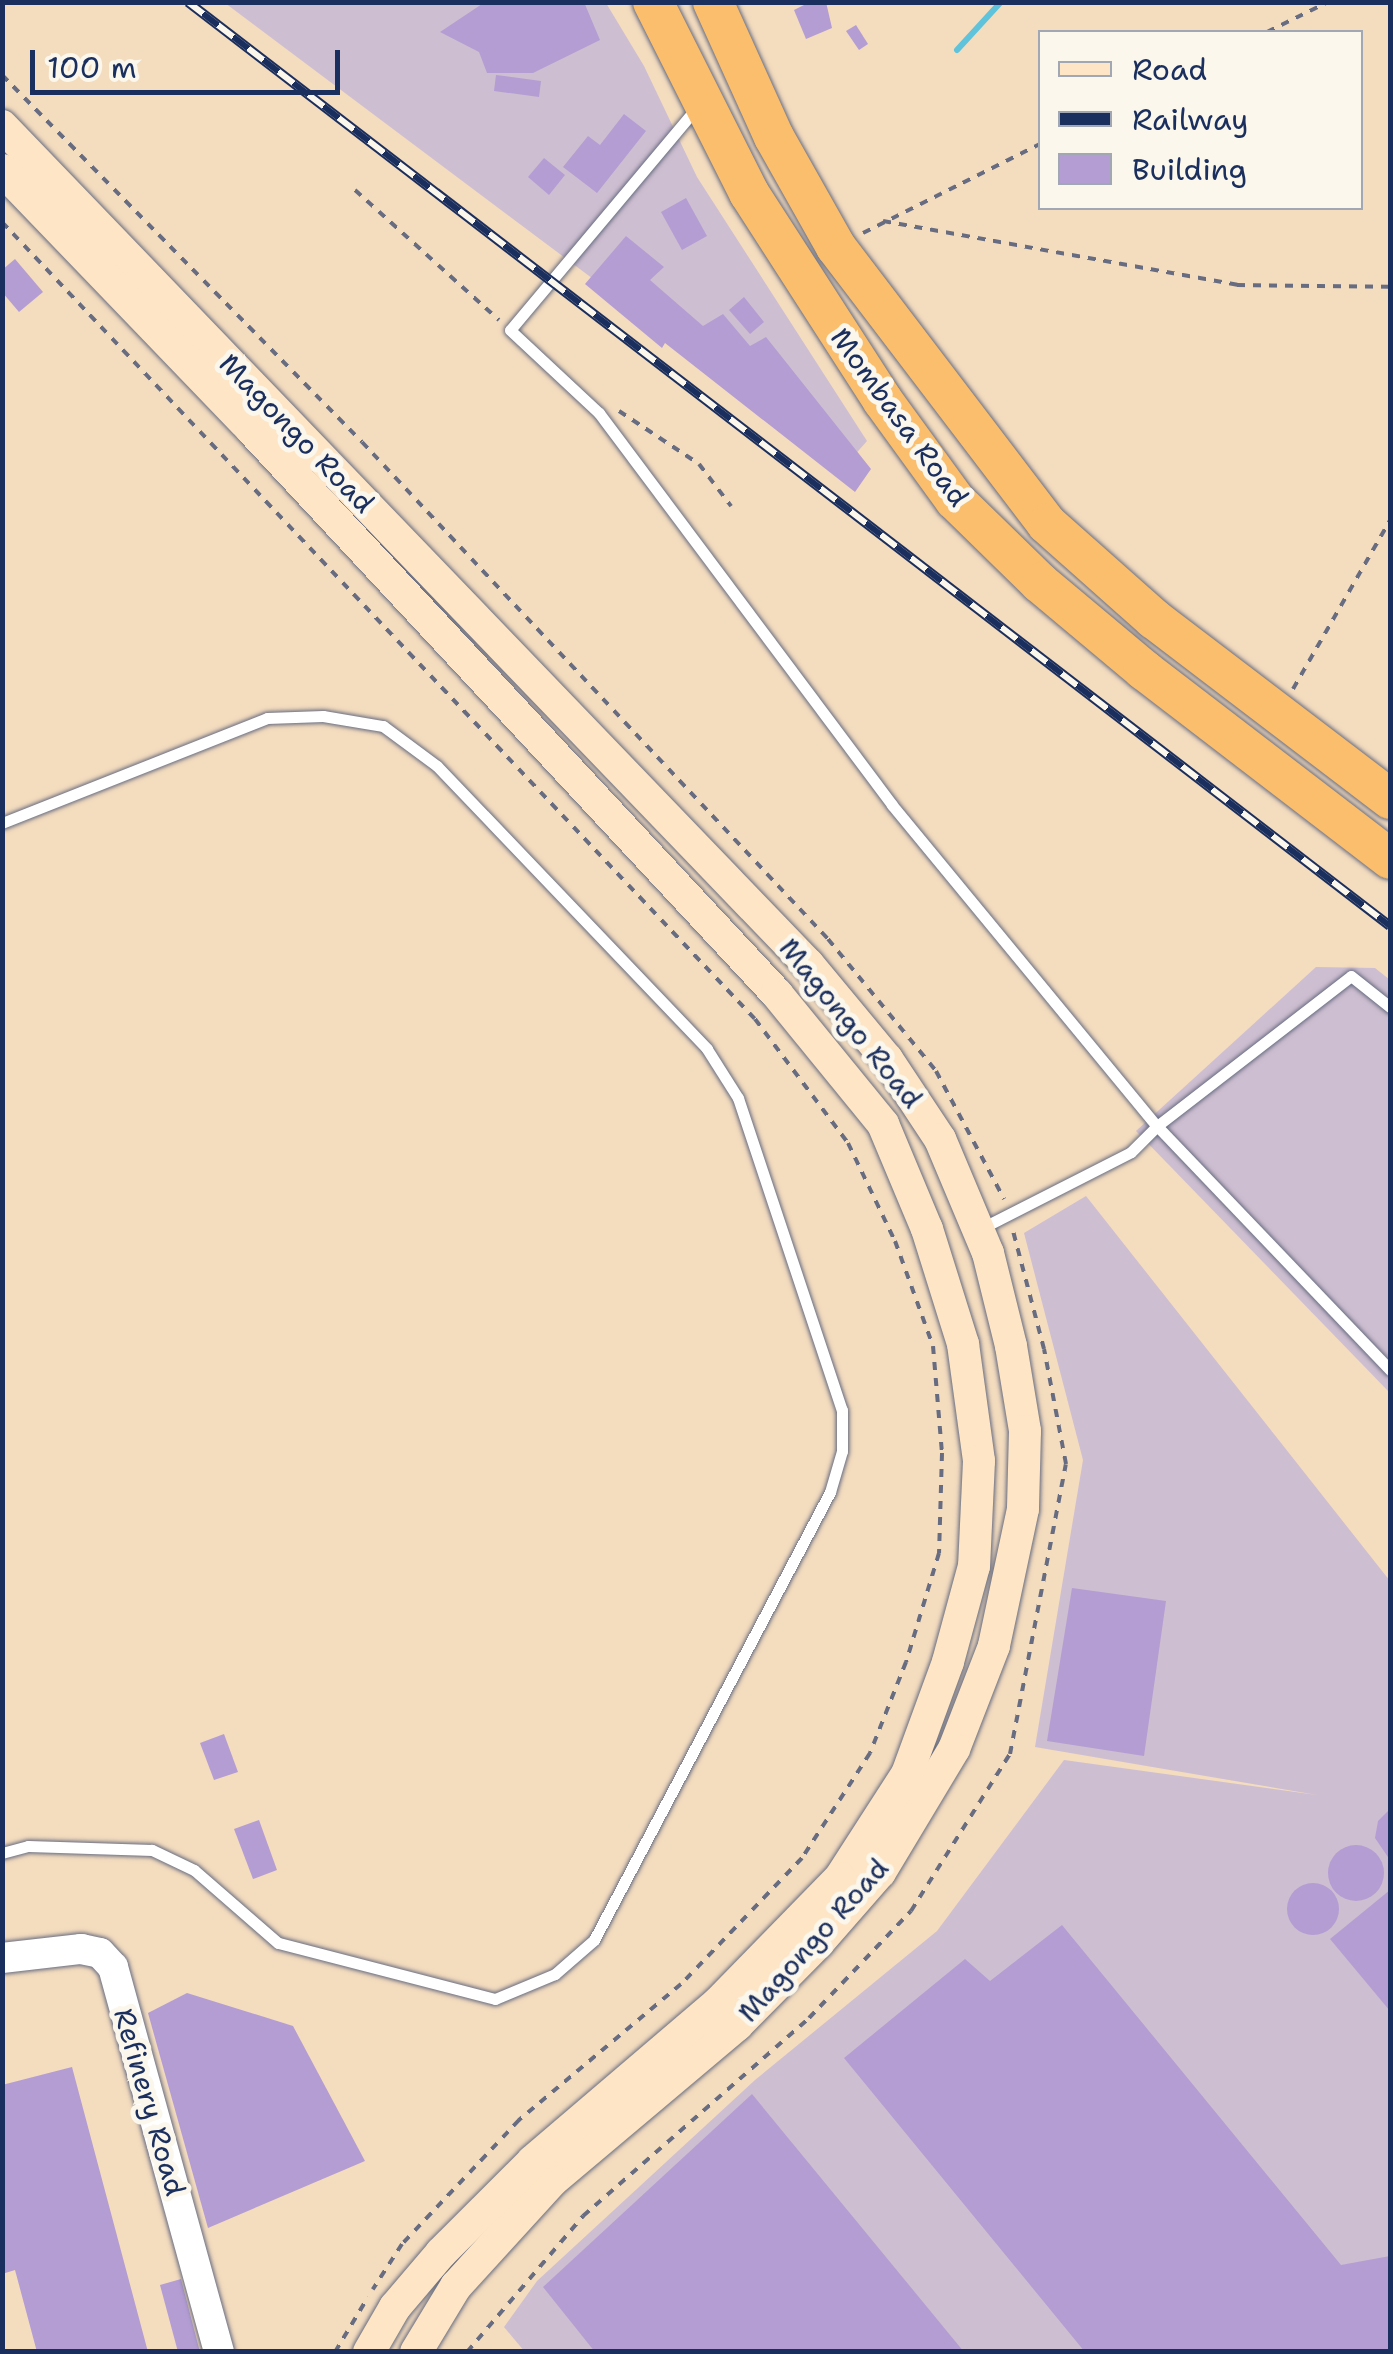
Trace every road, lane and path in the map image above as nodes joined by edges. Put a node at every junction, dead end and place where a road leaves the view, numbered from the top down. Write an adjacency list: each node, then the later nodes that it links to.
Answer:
1 (653, 2): 6 (highway, Mombasa Road)
2 (713, 2): 13 (highway, Mombasa Road)
3 (1328, 2): 4 (path)
4 (1271, 30)
5 (2, 76): 27 (path)
6 (700, 103): 15 (lane); 22 (highway, Mombasa Road)
7 (2, 126): 23 (main road, Magongo Road)
8 (1038, 145): 11 (path)
9 (2, 170): 24 (main road, Magongo Road)
10 (355, 190): 15 (path)
11 (883, 221): 13 (path); 14 (path)
12 (2, 222): 33 (path)
13 (836, 247): 19 (highway, Mombasa Road)
14 (1390, 287)
15 (510, 330): 16 (lane)
16 (599, 412): 17 (path); 26 (lane)
17 (731, 506)
18 (1390, 520): 19 (path)
19 (1278, 715): 20 (highway, Mombasa Road)
20 (1390, 799)
21 (2, 823): 30 (lane)
22 (1390, 858)
23 (808, 964): 24 (main road); 28 (main road, Magongo Road)
24 (777, 994): 34 (main road, Magongo Road)
25 (1390, 1007): 26 (lane)
26 (1157, 1126): 28 (lane); 29 (lane)
27 (1005, 1201)
28 (995, 1224): 35 (main road, Magongo Road); 36 (path)
29 (1390, 1370)
30 (2, 1853)
31 (2, 1958): 32 (street, Refinery Road)
32 (219, 2352)
33 (335, 2352)
34 (369, 2352)
35 (416, 2352)
36 (467, 2352)

